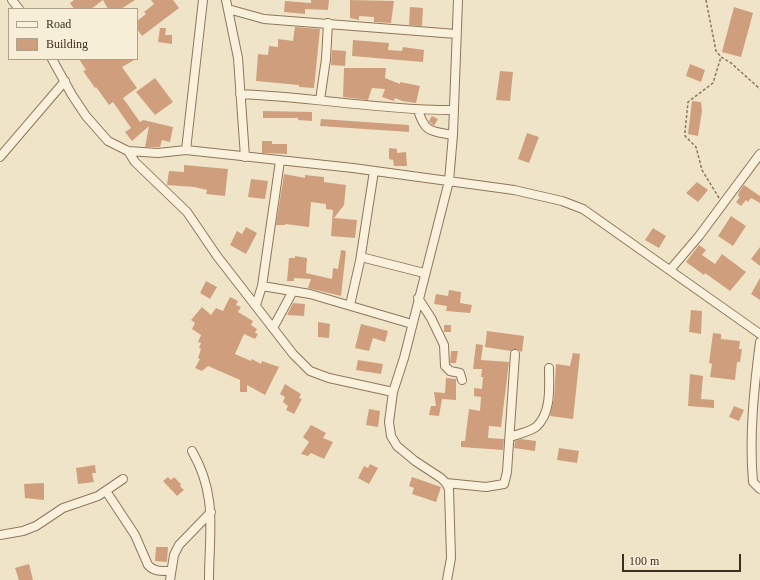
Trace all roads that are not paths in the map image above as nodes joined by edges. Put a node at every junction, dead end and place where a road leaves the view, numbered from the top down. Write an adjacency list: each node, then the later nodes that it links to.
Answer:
1 (202, 0): 14 (street)
2 (226, 0): 4 (street)
3 (458, 0): 6 (street)
4 (228, 9): 5 (street); 9 (street)
5 (328, 23): 6 (street); 10 (street)
6 (456, 34): 12 (street)
7 (53, 60): 8 (street)
8 (65, 81): 15 (street); 17 (street)
9 (240, 94): 10 (street); 18 (street)
10 (320, 100): 11 (street)
11 (418, 110): 12 (street); 13 (street)
12 (454, 110): 13 (street)
13 (453, 134): 21 (street)
14 (186, 150): 15 (street); 18 (street)
15 (128, 151): 28 (street)
16 (760, 154): 23 (street)
17 (0, 157)
18 (245, 157): 19 (street)
19 (280, 161): 20 (street); 25 (street)
20 (374, 171): 21 (street); 22 (street)
21 (449, 181): 23 (street); 24 (street)
22 (361, 257): 24 (street); 29 (street)
23 (670, 270): 32 (street)
24 (424, 273): 27 (street)
25 (262, 286): 26 (street); 28 (street)
26 (293, 291): 29 (street); 31 (street)
27 (418, 298): 30 (street); 36 (street)
28 (256, 306): 31 (street)
29 (350, 306): 30 (street)
30 (412, 324): 37 (street)
31 (274, 328): 37 (street)
32 (758, 330)
33 (760, 342): 42 (street)
34 (515, 354): 38 (street)
35 (549, 368): 38 (street)
36 (462, 380)
37 (393, 392): 41 (street)
38 (510, 437): 41 (street)
39 (192, 451): 44 (street)
40 (123, 479): 43 (street)
41 (446, 483): 49 (street)
42 (760, 489)
43 (106, 491): 45 (street); 46 (street)
44 (211, 512): 46 (street); 48 (street)
45 (0, 535)
46 (171, 571): 47 (street)
47 (170, 580)
48 (209, 580)
49 (448, 580)

